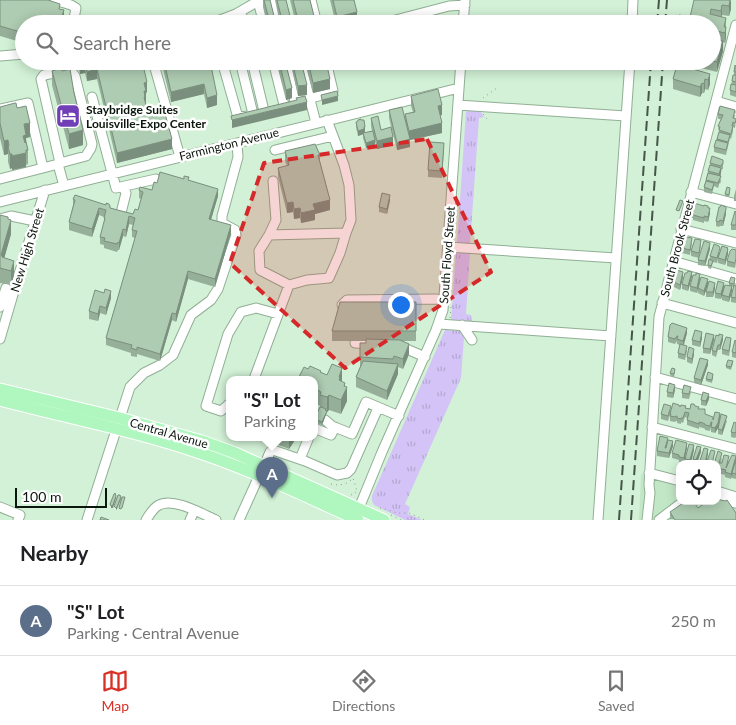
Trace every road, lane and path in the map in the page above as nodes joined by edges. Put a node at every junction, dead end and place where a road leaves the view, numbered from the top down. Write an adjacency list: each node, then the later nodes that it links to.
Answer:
1 (55, 0): 8 (street)
2 (259, 0): 7 (street); 11 (street)
3 (271, 0): 12 (street)
4 (311, 0): 13 (street)
5 (633, 0): 16 (street)
6 (465, 2): 14 (street); 15 (street)
7 (241, 12): 9 (street); 10 (street)
8 (76, 15)
9 (237, 15)
10 (242, 15)
11 (262, 15)
12 (275, 15)
13 (315, 15)
14 (414, 15)
15 (464, 15)
16 (632, 15)
17 (736, 25): 35 (street, South Brook Street)
18 (15, 55): 19 (street)
19 (0, 56)
20 (156, 70): 51 (street)
21 (225, 70): 43 (street)
22 (242, 70): 43 (street)
23 (256, 70): 40 (street)
24 (273, 70): 40 (street)
25 (288, 70): 36 (street)
26 (302, 70): 34 (street)
27 (328, 70): 34 (street)
28 (460, 70): 30 (street, South Floyd Street)
29 (629, 70): 44 (street)
30 (459, 88): 38 (street, South Floyd Street); 46 (street, Farmington Avenue)
31 (498, 88): 41 (path)
32 (92, 96): 55 (street)
33 (46, 98): 37 (street); 52 (street); 52 (street)
34 (309, 98): 36 (street); 47 (street)
35 (716, 101): 39 (street); 62 (street, South Brook Street)
36 (296, 102): 40 (street)
37 (28, 103): 42 (street); 53 (street)
38 (458, 105): 41 (street); 72 (street, South Floyd Street)
39 (736, 107)
40 (274, 108): 43 (street)
41 (481, 108): 44 (street); 45 (path)
42 (0, 109)
43 (253, 114)
44 (626, 116): 73 (street)
45 (487, 119)
46 (327, 120): 47 (street, Farmington Avenue); 48 (street)
47 (316, 123): 49 (street, Farmington Avenue)
48 (333, 136): 50 (street); 69 (street)
49 (237, 143): 51 (street, Farmington Avenue); 103 (street)
50 (275, 150)
51 (180, 157): 54 (street, Farmington Avenue)
52 (59, 163): 53 (street); 59 (street)
53 (43, 168): 56 (street)
54 (126, 170): 55 (street, Farmington Avenue); 60 (street)
55 (113, 173): 59 (street, Farmington Avenue); 60 (street)
56 (0, 179)
57 (156, 179): 60 (street)
58 (273, 180): 70 (street)
59 (64, 186): 61 (street, Farmington Avenue)
60 (126, 186): 65 (street)
61 (45, 190): 63 (street, Farmington Avenue); 67 (street, New High Street)
62 (691, 192): 64 (street); 68 (street, South Brook Street)
63 (0, 202)
64 (736, 204)
65 (121, 213)
66 (0, 219): 67 (street)
67 (35, 221): 75 (street, New High Street)
68 (681, 229): 71 (street); 74 (street, South Brook Street)
69 (346, 233): 70 (street); 78 (street)
70 (269, 235): 78 (street)
71 (736, 244)
72 (448, 247): 73 (street); 80 (street, South Floyd Street)
73 (616, 258): 89 (street)
74 (673, 261): 77 (street); 81 (street, South Brook Street)
75 (20, 270): 76 (street); 79 (street, New High Street)
76 (8, 274)
77 (736, 278)
78 (289, 285): 84 (street)
79 (8, 288): 83 (street); 85 (street, New High Street)
80 (445, 300): 82 (street); 87 (street, South Floyd Street)
81 (662, 303): 86 (street); 95 (street, South Brook Street)
82 (342, 305)
83 (0, 307)
84 (278, 314): 94 (street); 99 (street)
85 (3, 316): 90 (street, New High Street)
86 (736, 323)
87 (439, 324): 88 (street); 93 (street, South Floyd Street)
88 (462, 325): 89 (street); 91 (street)
89 (611, 336): 136 (street)
90 (0, 339)
91 (472, 340)
92 (355, 343): 93 (street)
93 (425, 357): 101 (street, South Floyd Street)
94 (255, 376)
95 (655, 377): 97 (street); 105 (street, South Brook Street)
96 (0, 388): 103 (main road, Central Avenue)
97 (736, 399)
98 (0, 400): 103 (main road, Central Avenue)
99 (226, 406)
100 (378, 408): 101 (street); 107 (street); 108 (street)
101 (398, 416): 127 (street, South Floyd Street)
102 (318, 417): 104 (street)
103 (118, 424): 112 (main road, Central Avenue); 128 (street)
104 (335, 427): 106 (street); 107 (street)
105 (652, 427): 110 (street); 113 (street, South Brook Street)
106 (318, 430)
107 (352, 434): 108 (street)
108 (364, 439): 111 (street)
109 (308, 441): 111 (street)
110 (736, 450)
111 (300, 459): 112 (street)
112 (262, 471): 127 (main road, Central Avenue); 132 (street)
113 (649, 474): 114 (street); 137 (street, South Brook Street)
114 (676, 480)
115 (331, 484): 117 (path)
116 (360, 487): 117 (path)
117 (357, 491): 119 (path)
118 (721, 493): 120 (street)
119 (348, 495)
120 (736, 497)
121 (721, 500): 122 (street)
122 (736, 503)
123 (679, 505): 138 (street)
124 (0, 507): 126 (street)
125 (194, 511): 129 (street); 130 (street); 131 (street)
126 (19, 517)
127 (357, 517): 133 (main road, Central Avenue)
128 (87, 520)
129 (146, 520)
130 (190, 520)
131 (216, 520)
132 (239, 520)
133 (384, 520)
134 (402, 520): 135 (path)
135 (425, 520)
136 (598, 520)
137 (647, 520)
138 (658, 520)

